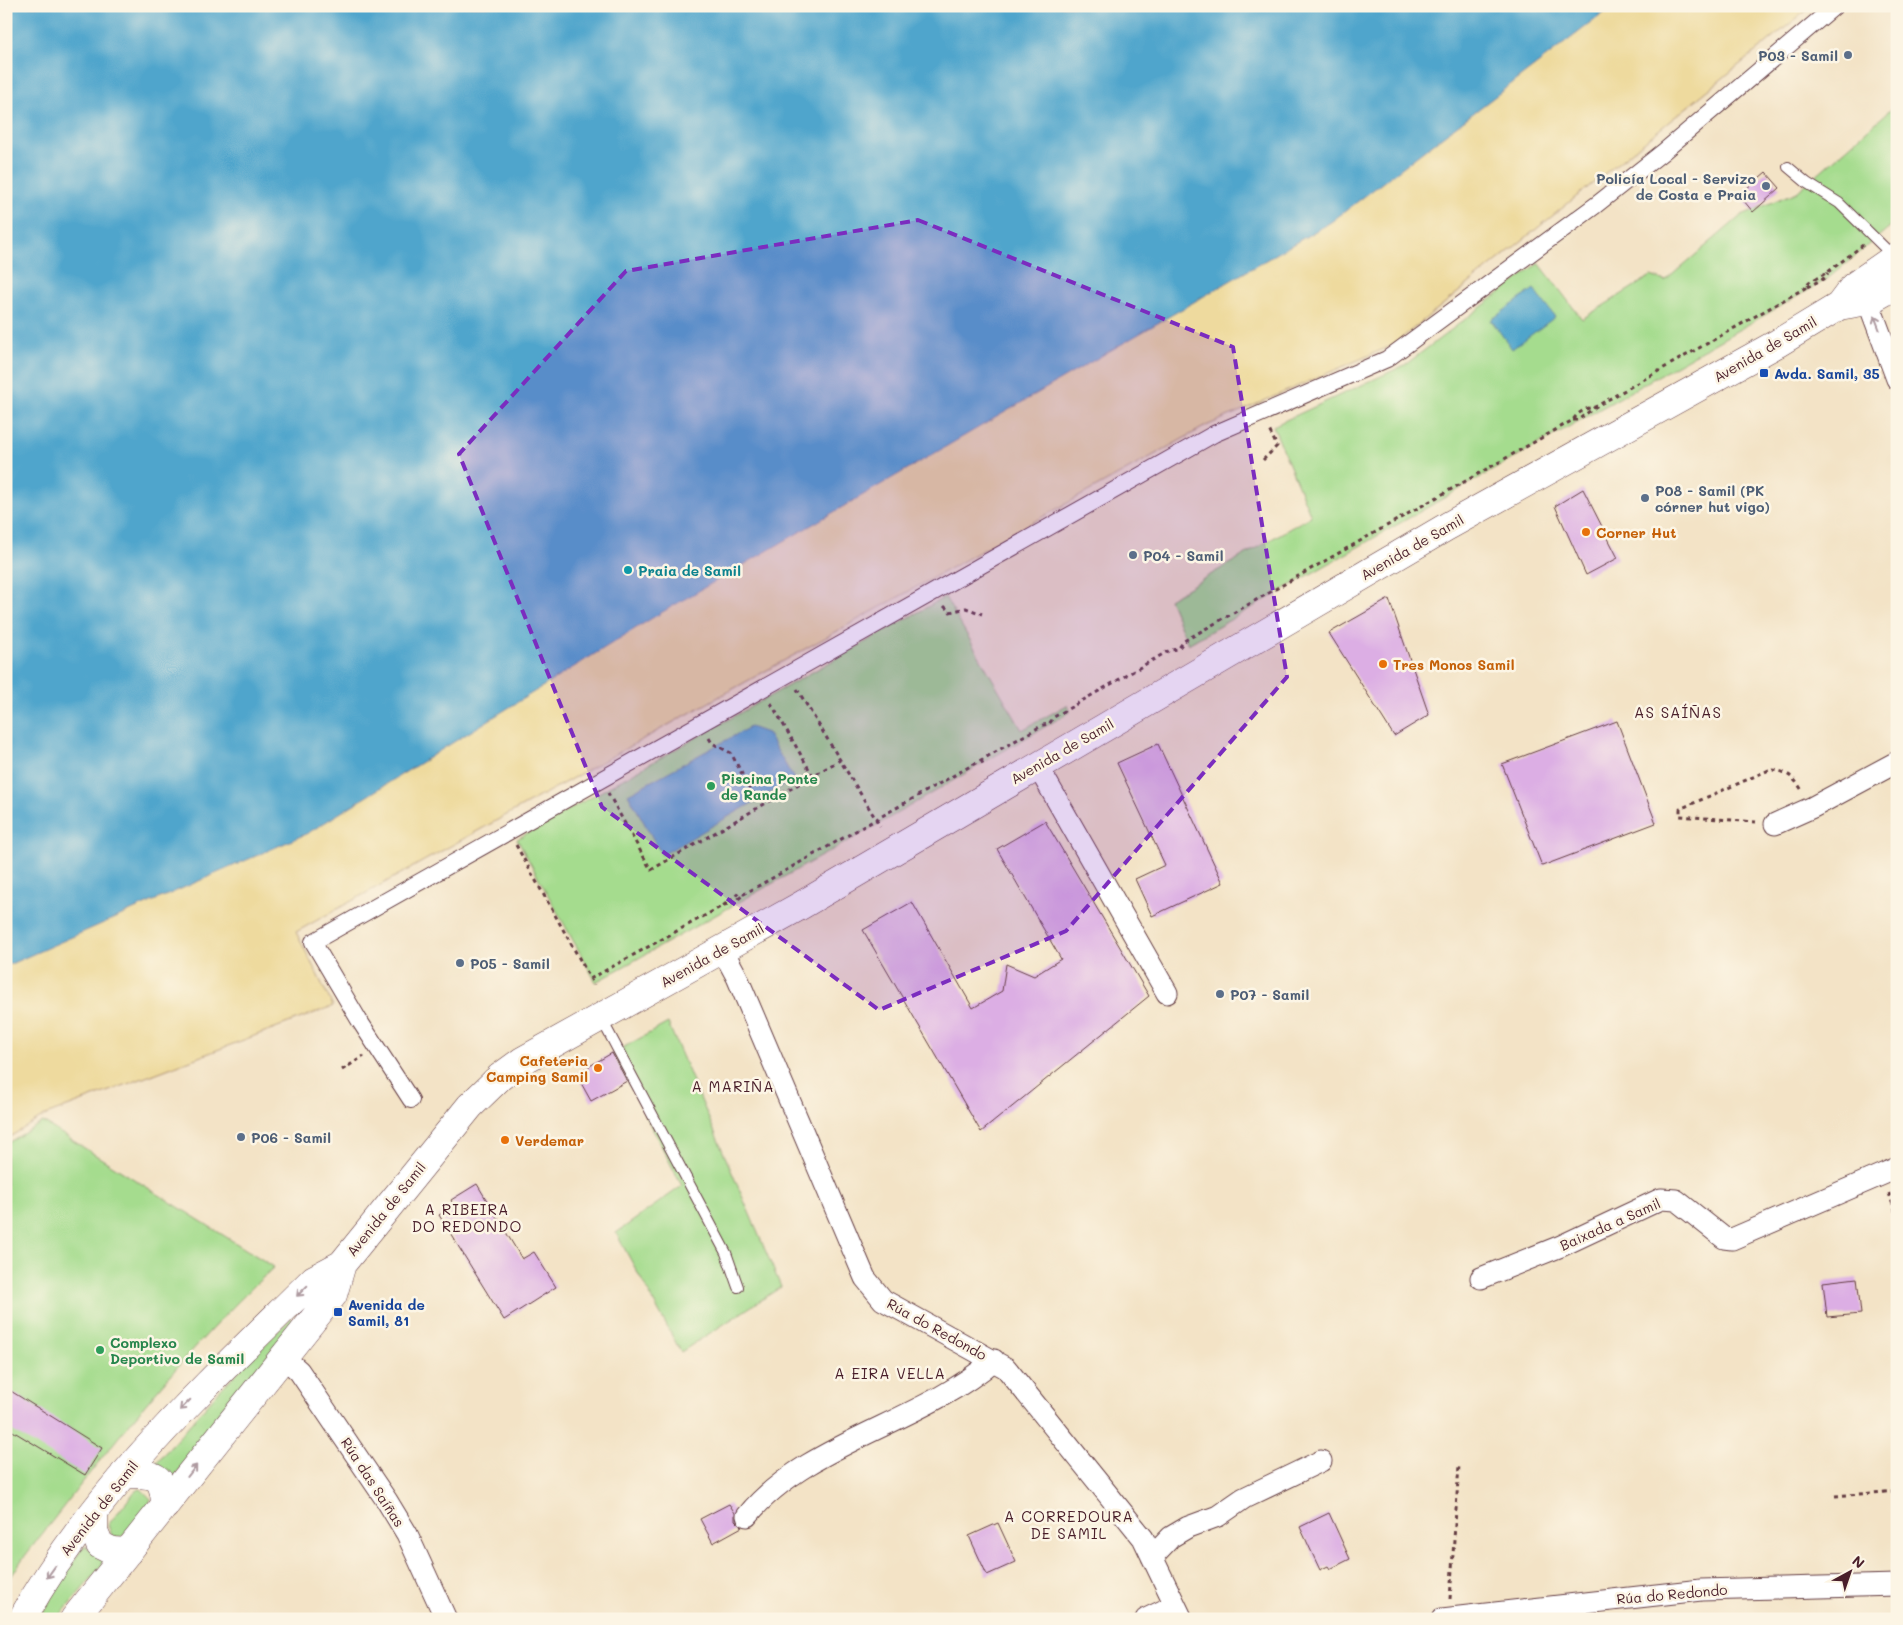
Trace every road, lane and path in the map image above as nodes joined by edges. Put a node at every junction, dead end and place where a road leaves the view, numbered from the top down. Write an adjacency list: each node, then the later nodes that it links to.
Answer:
1 (1835, 6): 9 (street)
2 (1788, 167): 4 (lane)
3 (1864, 244): 15 (path)
4 (1896, 256): 7 (main road, Avenida de Samil)
5 (1897, 284): 6 (main road, Avenida de Samil)
6 (1868, 301): 7 (main road, Avenida de Samil); 8 (street, one-way to 6)
7 (1839, 306): 21 (main road, Avenida de Samil)
8 (1897, 378)
9 (1262, 414): 10 (path); 11 (street)
10 (1264, 460)
11 (933, 591): 12 (path); 13 (street)
12 (982, 614)
13 (789, 673): 14 (street); 18 (path)
14 (763, 687): 23 (path); 24 (street)
15 (1105, 687): 16 (path); 19 (path)
16 (1109, 694)
17 (712, 743): 25 (path)
18 (840, 760): 23 (path); 27 (path)
19 (981, 760): 22 (path); 27 (path)
20 (1897, 762): 26 (street)
21 (1037, 765): 35 (main road, Avenida de Samil); 38 (street)
22 (984, 766)
23 (813, 776): 25 (path)
24 (600, 779): 25 (path); 30 (street)
25 (773, 799)
26 (1813, 807): 28 (street); 28 (path)
27 (876, 820): 29 (path); 31 (path)
28 (1775, 824)
29 (880, 826)
30 (508, 831): 36 (path); 40 (street)
31 (744, 894): 32 (path); 33 (path)
32 (735, 902): 33 (path); 34 (path)
33 (724, 905): 36 (path)
34 (737, 906)
35 (722, 949): 39 (main road, Avenida de Samil); 47 (street, Rúa do Redondo)
36 (590, 979): 37 (path)
37 (594, 985)
38 (1168, 992)
39 (600, 1017): 43 (main road, Avenida de Samil); 45 (lane)
40 (411, 1100)
41 (1890, 1172): 42 (path); 44 (street, Baixada a Samil)
42 (1897, 1217)
43 (342, 1264): 46 (main road, Avenida de Samil); 50 (main road, Avenida de Samil, one-way to 50)
44 (1481, 1278)
45 (738, 1287)
46 (283, 1357): 53 (main road, Avenida de Samil, one-way to 46); 63 (street, Rúa das Saíñas)
47 (994, 1360): 55 (street); 57 (street, Rúa do Redondo)
48 (1321, 1461): 57 (street)
49 (1459, 1465): 60 (path)
50 (124, 1474): 53 (main road); 54 (main road, Avenida de Samil)
51 (1897, 1491): 52 (path)
52 (1835, 1496)
53 (165, 1506): 56 (main road, Avenida de Samil)
54 (94, 1513): 56 (main road); 61 (main road, Avenida de Samil, one-way to 61)
55 (746, 1516)
56 (128, 1552): 62 (main road, Avenida de Samil)
57 (1152, 1557): 59 (street, Rúa do Redondo)
58 (1897, 1585): 60 (street, Rúa do Redondo)
59 (1178, 1612): 64 (street)
60 (1446, 1618)
61 (22, 1619)
62 (74, 1619)
63 (446, 1619)
64 (1146, 1619)

